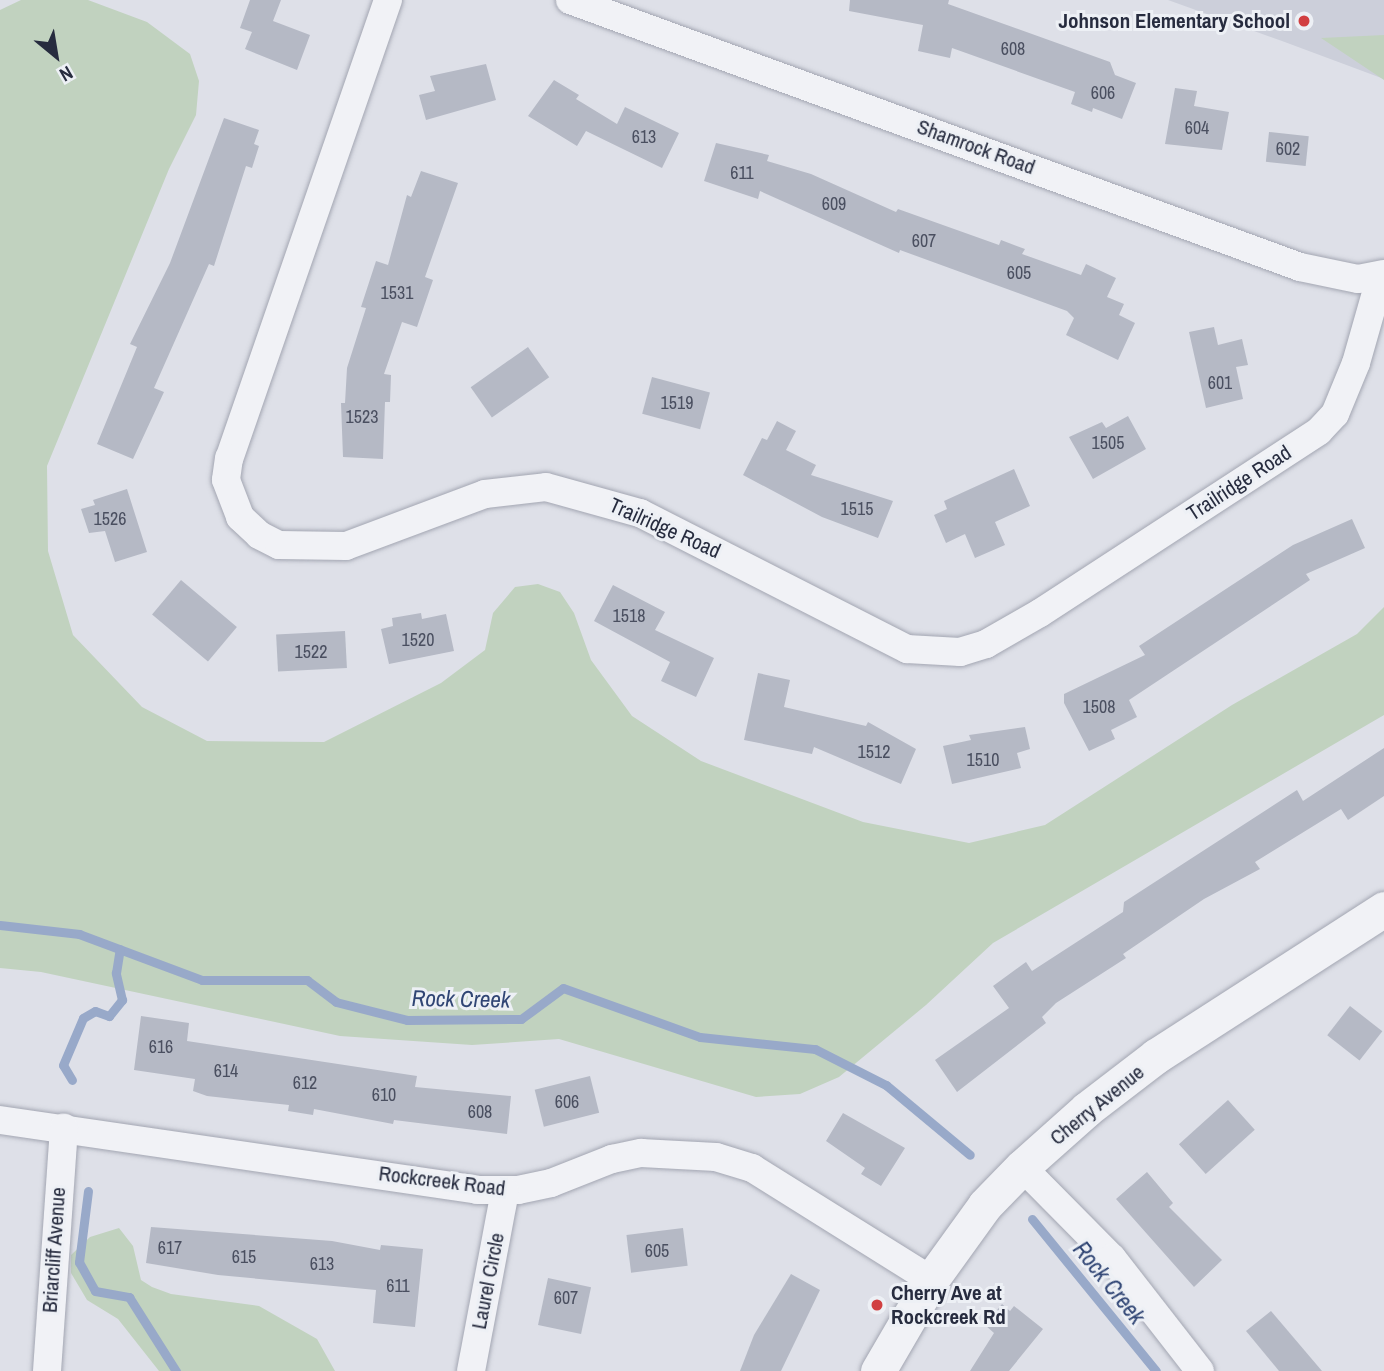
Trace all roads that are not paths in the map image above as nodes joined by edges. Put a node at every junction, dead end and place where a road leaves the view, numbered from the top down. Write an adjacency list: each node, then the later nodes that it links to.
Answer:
1 (388, 0): 3 (street, Trailridge Road)
2 (570, 0): 3 (street, Shamrock Road)
3 (1382, 274)
4 (1379, 920): 7 (street, Cherry Avenue)
5 (0, 1120): 6 (street, Rockcreek Road)
6 (64, 1128): 8 (street, Rockcreek Road); 10 (street, Briarcliff Avenue)
7 (1022, 1167): 9 (street, Cherry Avenue); 13 (street)
8 (505, 1191): 9 (street, Rockcreek Road); 11 (street, Laurel Circle)
9 (931, 1280): 12 (street, Cherry Avenue)
10 (47, 1371)
11 (471, 1371)
12 (878, 1371)
13 (1200, 1371)

